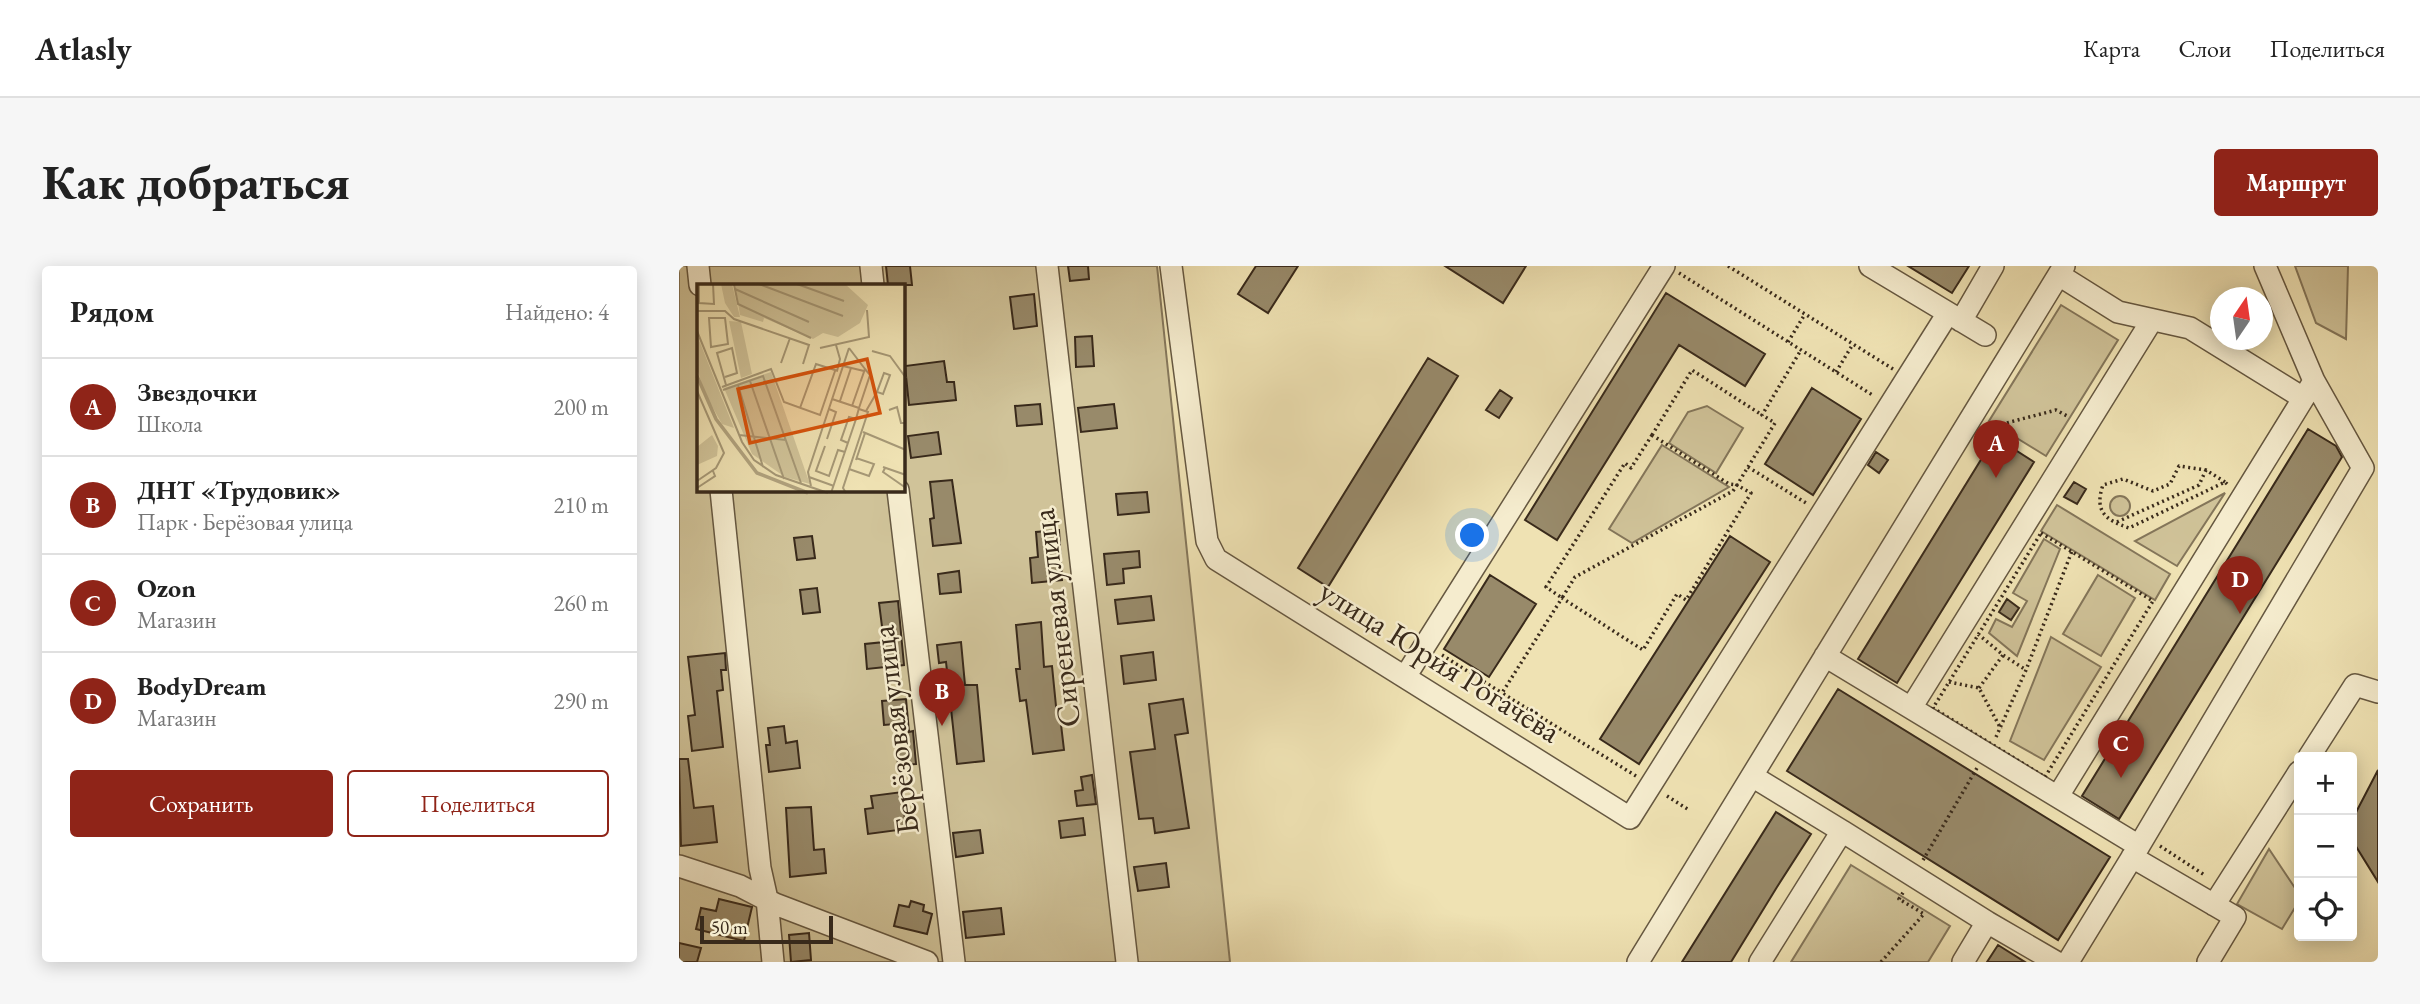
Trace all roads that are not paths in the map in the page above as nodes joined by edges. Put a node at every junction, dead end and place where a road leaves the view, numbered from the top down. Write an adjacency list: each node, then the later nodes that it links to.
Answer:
1 (698, 266): 10 (street)
2 (871, 266): 11 (street)
3 (1047, 266): 35 (street, Сиреневая улица)
4 (1171, 266): 19 (street, улица Юрия Рогачёва)
5 (1870, 266): 12 (street)
6 (1993, 266): 12 (street)
7 (2265, 266): 15 (street)
8 (1669, 268): 19 (street)
9 (2061, 270): 13 (street); 18 (street)
10 (700, 284)
11 (873, 284)
12 (1954, 317): 14 (street); 19 (street, улица Юрия Рогачёва)
13 (2152, 320): 15 (street); 21 (street)
14 (1985, 335)
15 (2308, 389): 25 (street); 27 (street)
16 (721, 492): 30 (street)
17 (898, 492): 34 (street, Берёзовая улица)
18 (1825, 656): 21 (street); 23 (street)
19 (1405, 677)
20 (2378, 692): 22 (street)
21 (1911, 708): 25 (street)
22 (2312, 752)
23 (1752, 776): 26 (street); 36 (street)
24 (2294, 780): 29 (street)
25 (2057, 796): 27 (street)
26 (1842, 831): 31 (street); 37 (street)
27 (2138, 846): 29 (street); 40 (street)
28 (679, 866): 30 (street)
29 (2220, 896): 41 (street)
30 (767, 899): 32 (street); 33 (street)
31 (1987, 922): 38 (street); 39 (street)
32 (773, 962)
33 (926, 962)
34 (954, 962)
35 (1127, 962)
36 (1638, 962)
37 (1760, 962)
38 (1963, 962)
39 (2056, 962)
40 (2068, 962)
41 (2208, 962)

